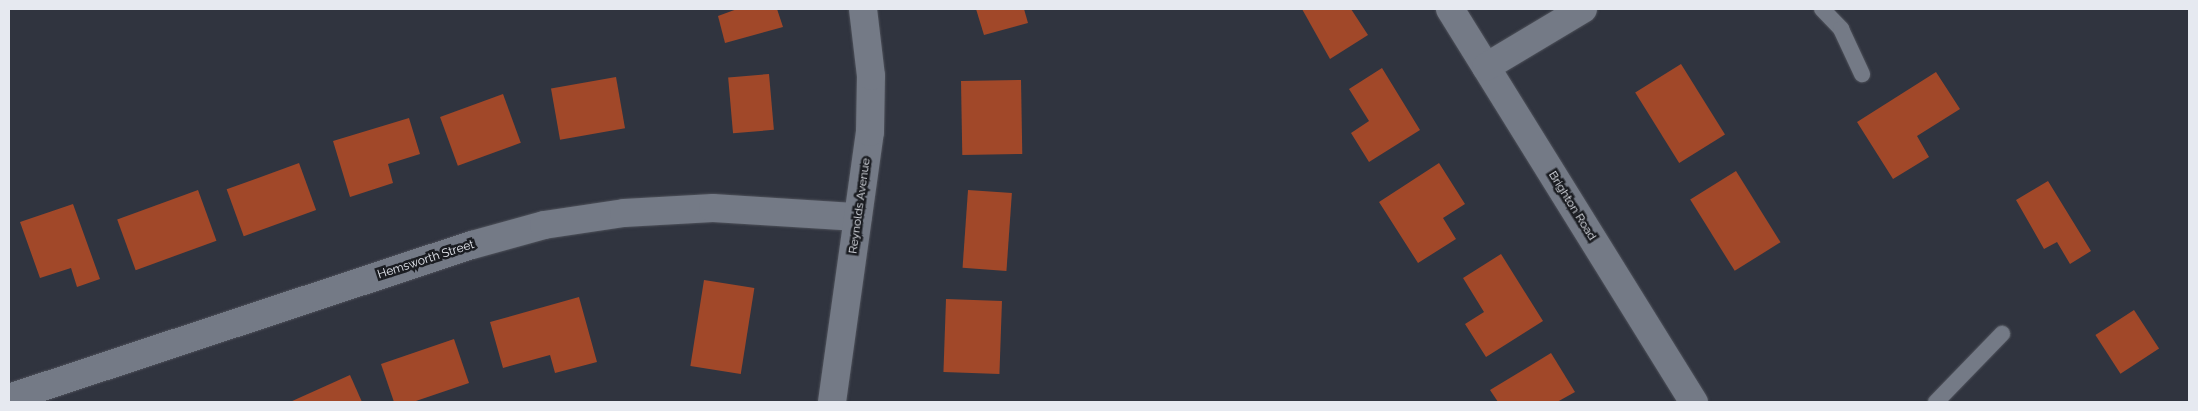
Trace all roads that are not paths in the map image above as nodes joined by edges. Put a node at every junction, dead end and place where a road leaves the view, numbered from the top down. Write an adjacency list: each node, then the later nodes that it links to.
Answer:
1 (863, 9): 7 (street, Reynolds Avenue)
2 (1450, 9): 5 (street, Brighton Road)
3 (1582, 9): 5 (street)
4 (1822, 9): 6 (lane)
5 (1486, 67): 11 (street, Brighton Road)
6 (1862, 74)
7 (858, 217): 9 (street, Hemsworth Street); 10 (street, Reynolds Avenue)
8 (2002, 334): 12 (lane)
9 (9, 398)
10 (832, 402)
11 (1694, 402)
12 (1936, 402)

